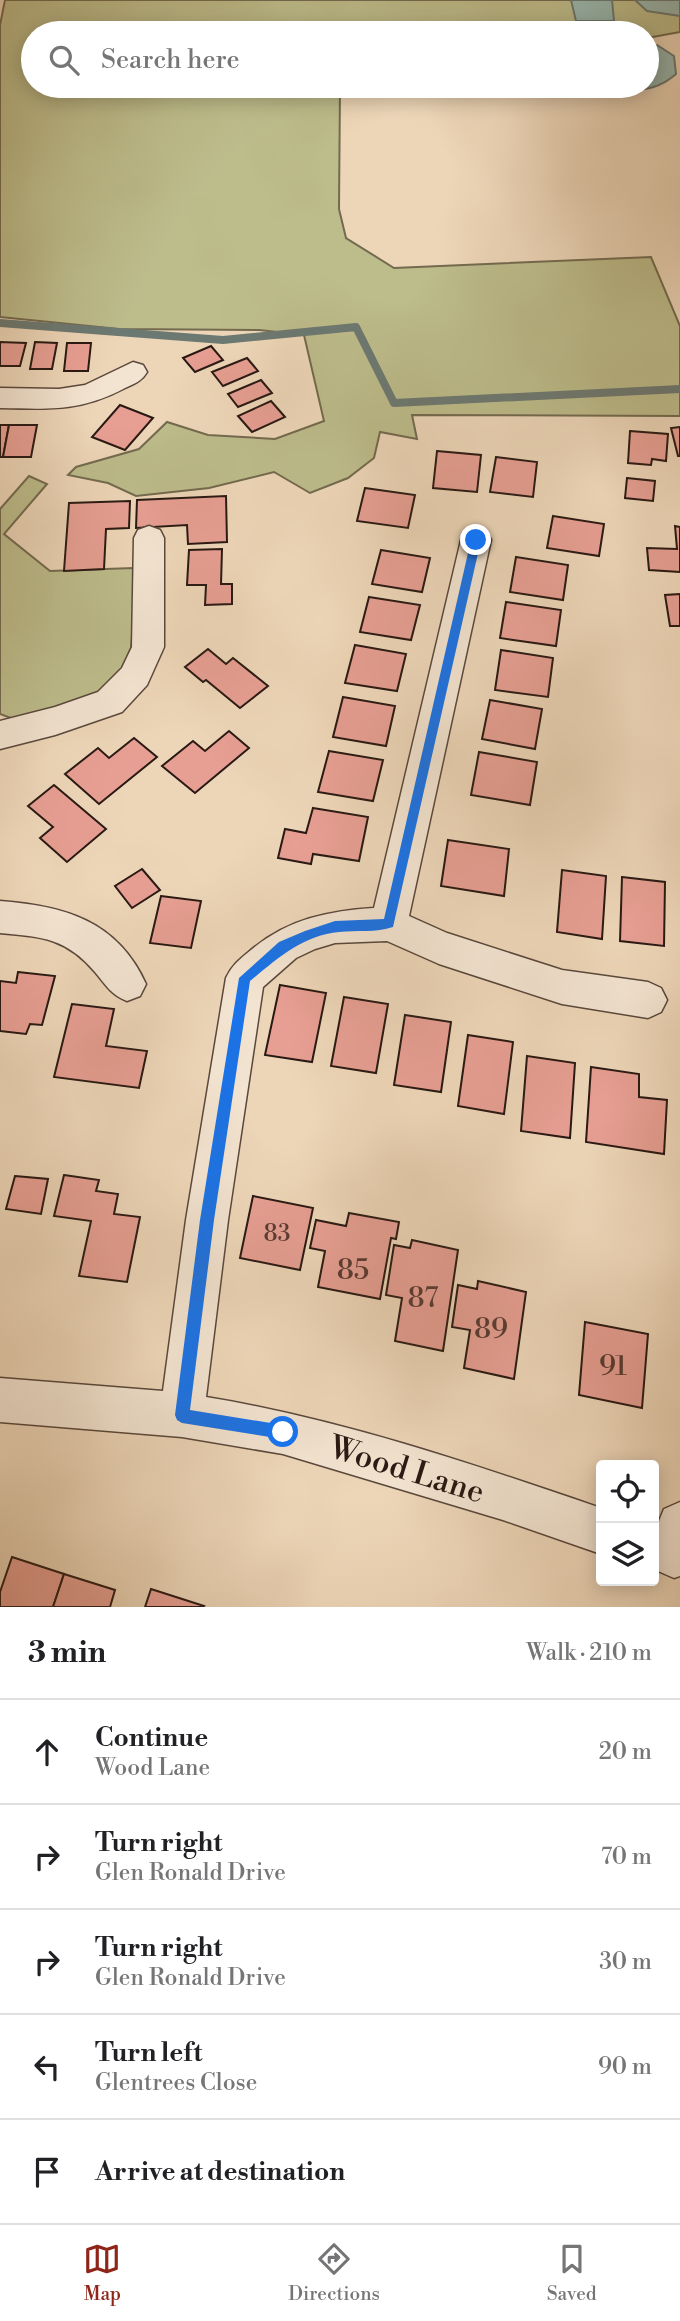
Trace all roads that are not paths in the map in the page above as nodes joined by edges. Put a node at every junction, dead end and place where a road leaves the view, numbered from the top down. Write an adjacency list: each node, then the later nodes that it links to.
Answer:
1 (133, 372): 2 (street)
2 (0, 398)
3 (149, 538): 5 (street)
4 (476, 540): 7 (street)
5 (0, 735)
6 (0, 917): 8 (street)
7 (389, 924): 9 (street); 11 (street)
8 (127, 984)
9 (648, 1000)
10 (0, 1400): 11 (street, Wood Lane)
11 (182, 1415): 12 (street, Wood Lane)
12 (596, 1529)

